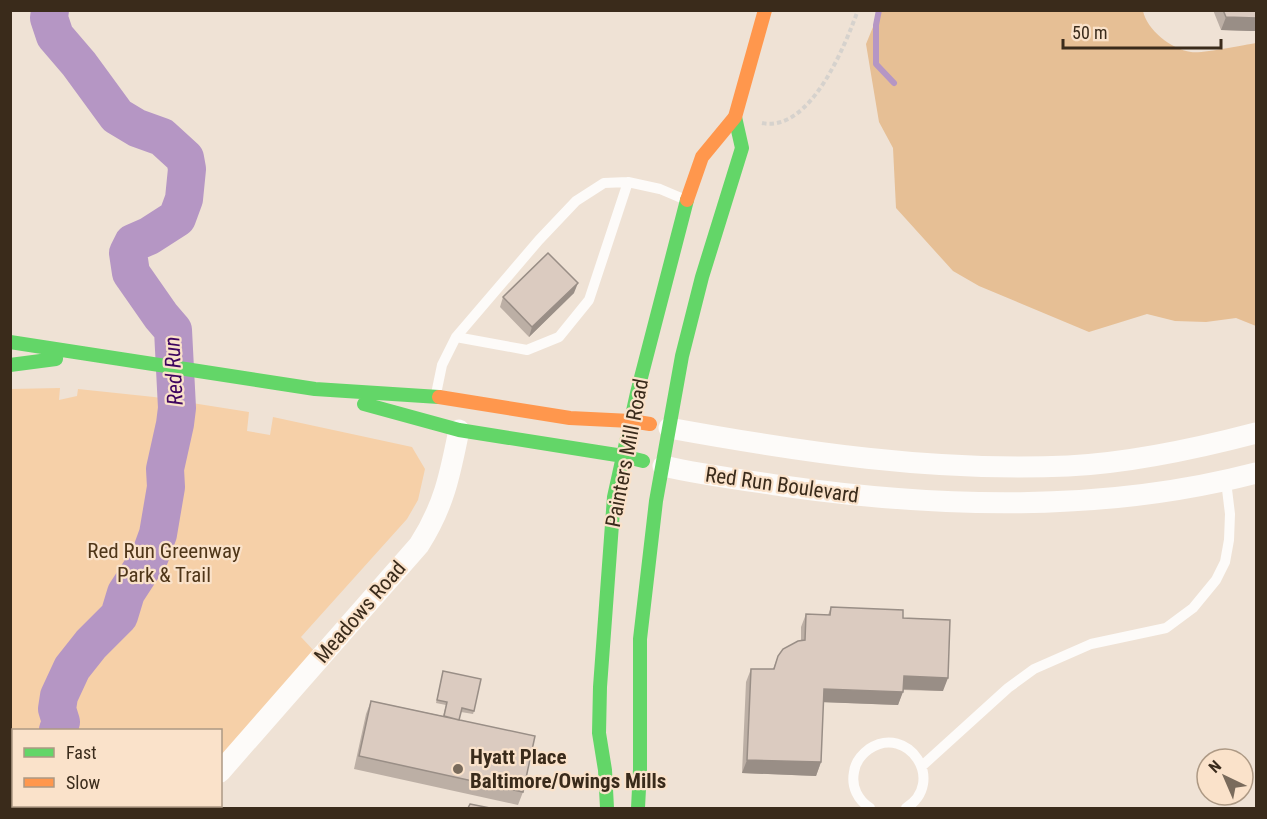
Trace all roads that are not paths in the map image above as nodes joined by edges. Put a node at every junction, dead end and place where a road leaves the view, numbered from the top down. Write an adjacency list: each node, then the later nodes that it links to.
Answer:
1 (765, 10): 2 (main road, Painters Mill Road)
2 (735, 117): 4 (main road, Painters Mill Road); 12 (main road, Painters Mill Road)
3 (628, 182): 4 (lane); 5 (lane); 5 (lane)
4 (687, 200): 11 (main road, Painters Mill Road)
5 (456, 337): 10 (lane)
6 (10, 342): 7 (main road, Red Run Boulevard)
7 (86, 355): 8 (main road, Red Run Boulevard); 9 (main road, Red Run Boulevard)
8 (10, 365)
9 (315, 389): 10 (main road, Red Run Boulevard); 10 (main road, Red Run Boulevard)
10 (433, 410): 11 (main road, Red Run Boulevard); 13 (main road, Red Run Boulevard)
11 (631, 421): 12 (main road, Red Run Boulevard); 15 (main road, Painters Mill Road)
12 (669, 428): 14 (street, Red Run Boulevard); 16 (main road, Painters Mill Road)
13 (459, 430): 15 (main road, Red Run Boulevard); 20 (street, Meadows Road)
14 (1257, 433)
15 (623, 456): 16 (main road, Red Run Boulevard); 21 (main road, Painters Mill Road)
16 (663, 466): 18 (street, Red Run Boulevard); 22 (main road, Painters Mill Road)
17 (1257, 472): 18 (street, Red Run Boulevard)
18 (1226, 481): 19 (lane)
19 (922, 766): 23 (lane); 24 (lane)
20 (222, 770)
21 (607, 808)
22 (638, 808)
23 (870, 808)
24 (906, 808)

